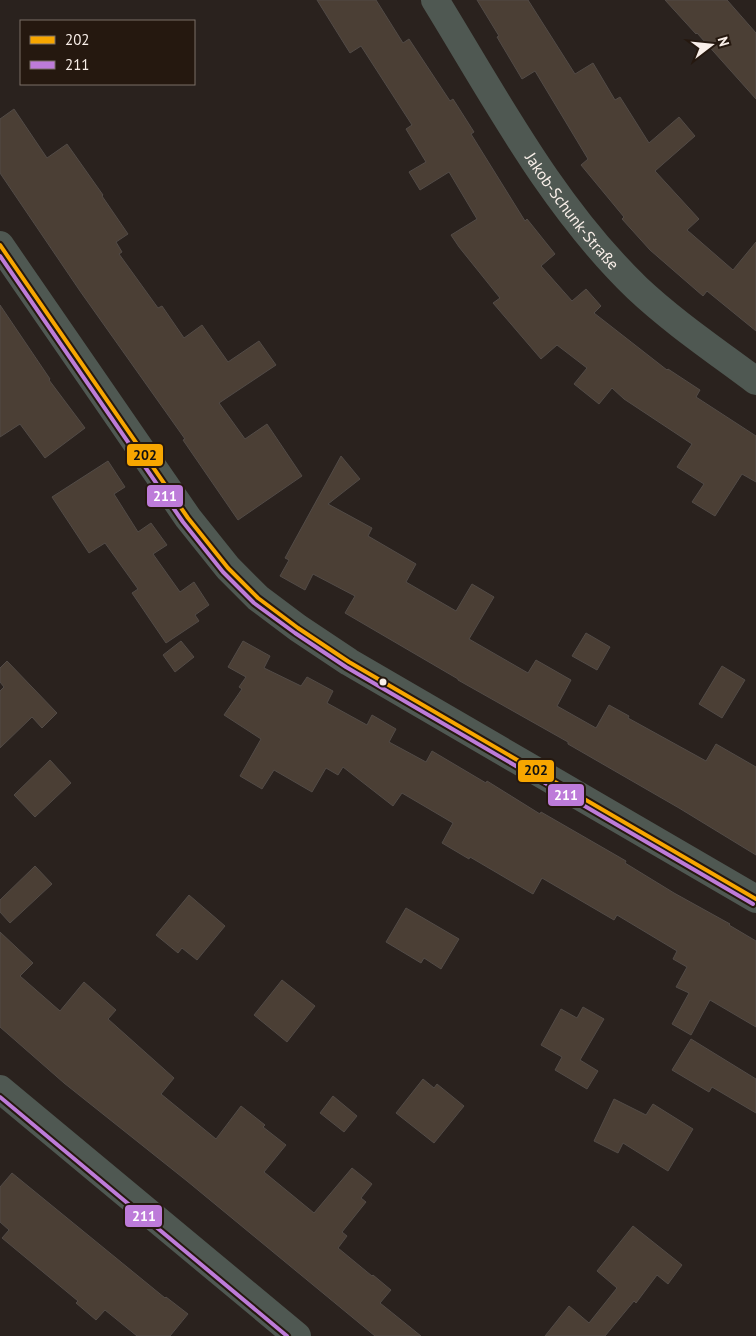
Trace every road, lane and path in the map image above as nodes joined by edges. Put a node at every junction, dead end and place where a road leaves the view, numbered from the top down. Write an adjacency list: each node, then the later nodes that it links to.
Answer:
1 (435, 0): 3 (street, Jakob-Schunk-Straße)
2 (0, 245): 4 (street)
3 (756, 381)
4 (756, 900)
5 (0, 1089): 6 (street)
6 (297, 1336)

